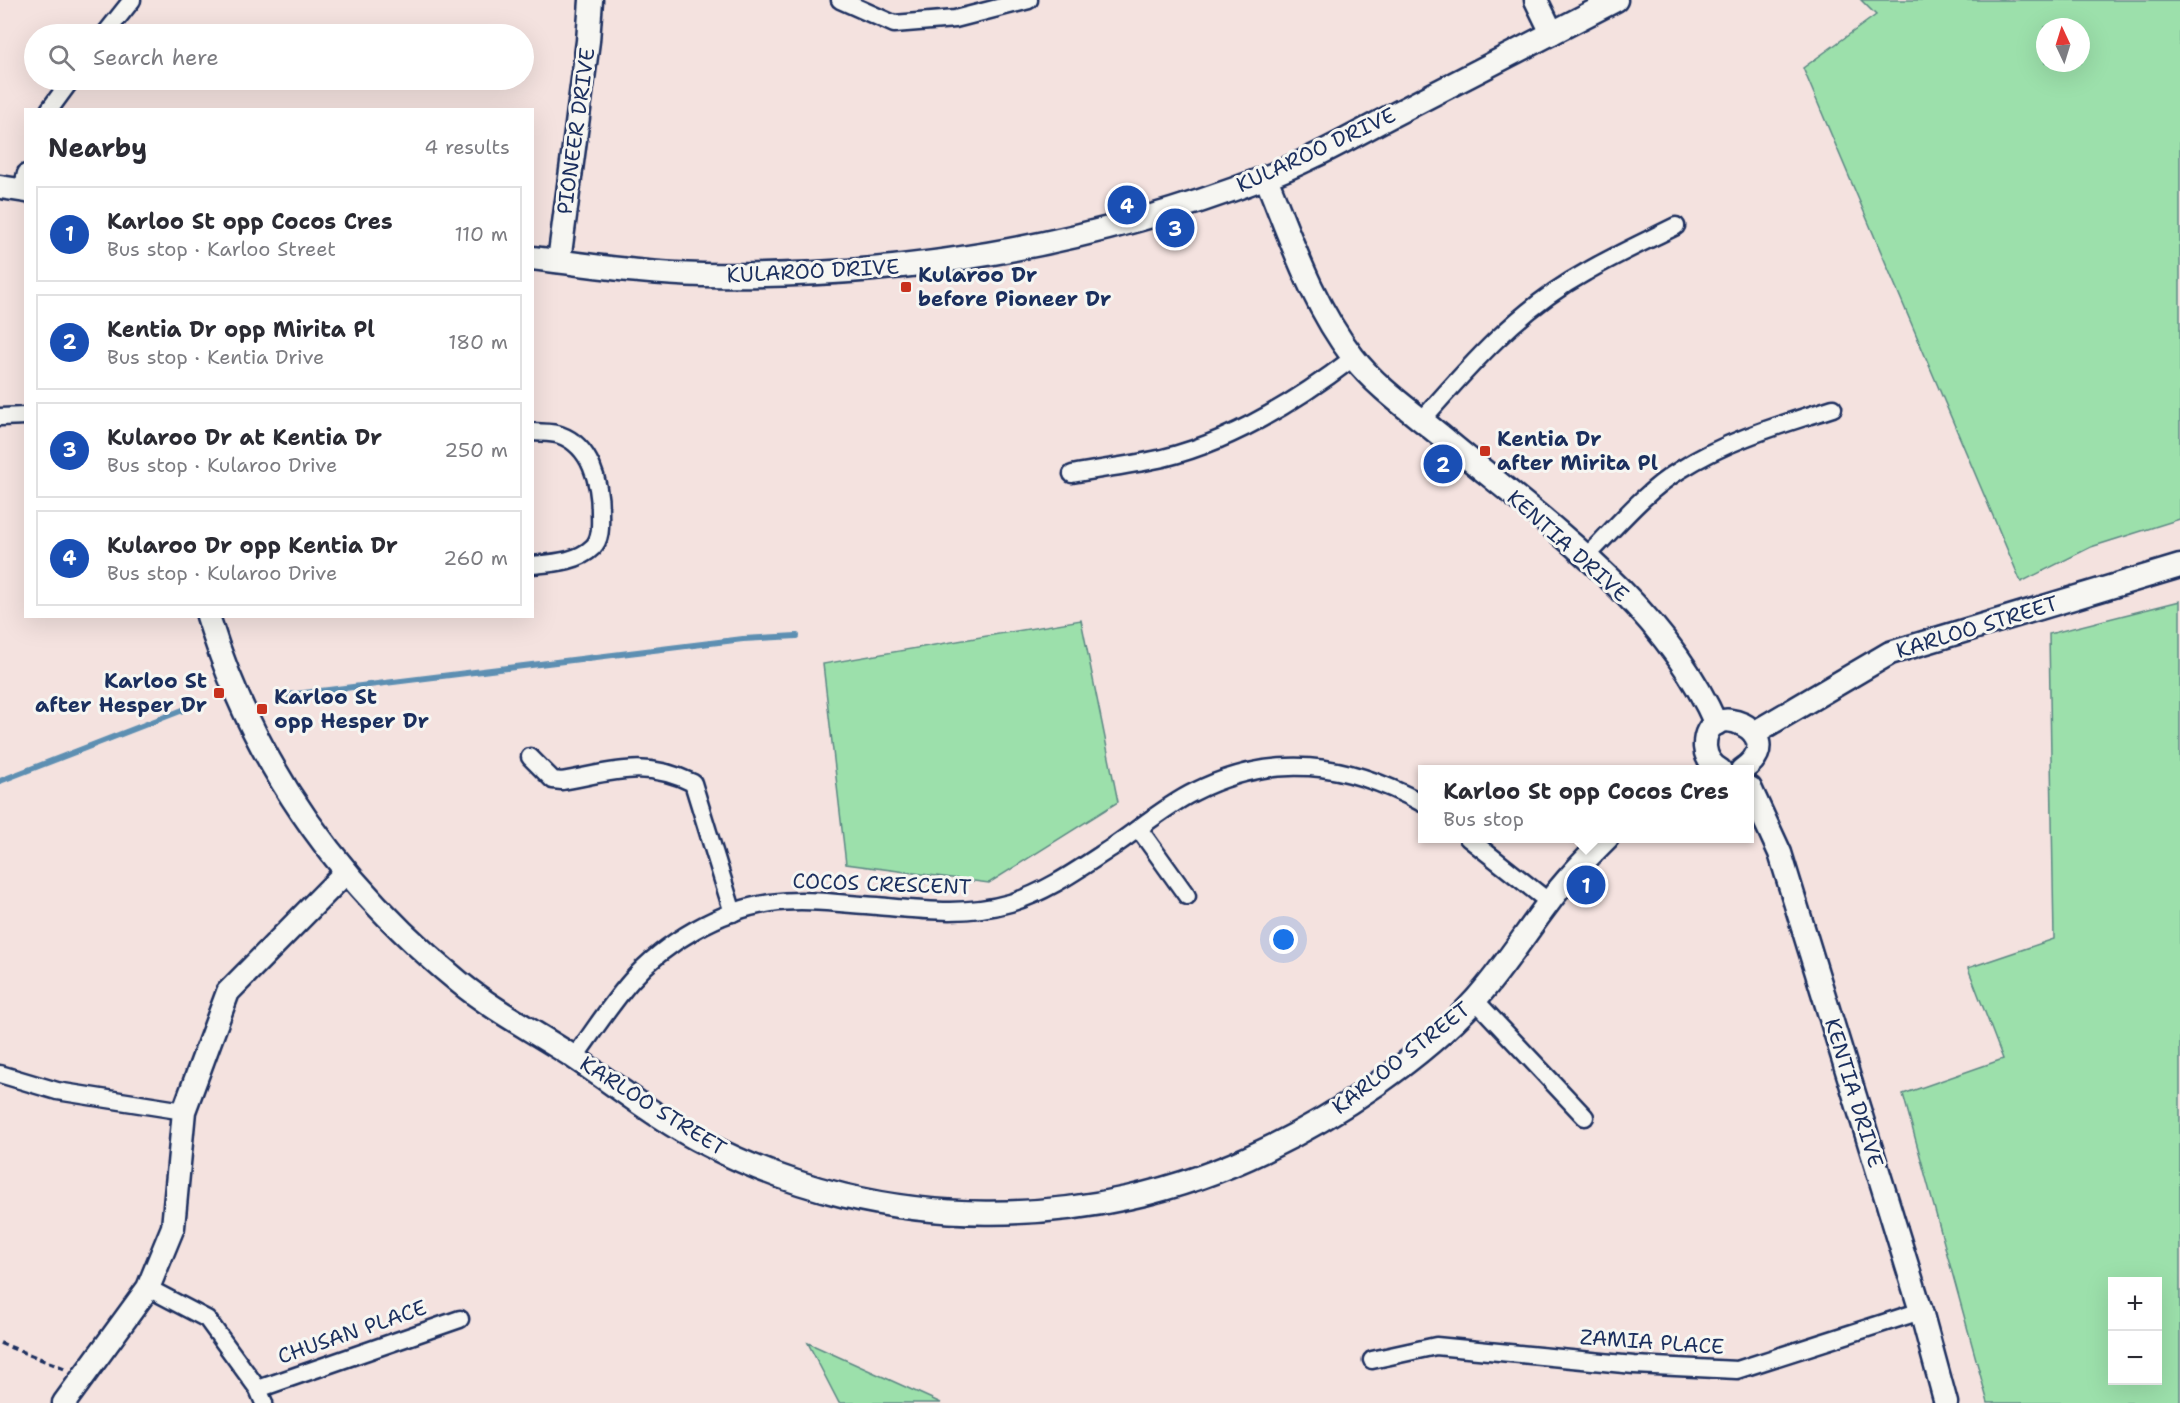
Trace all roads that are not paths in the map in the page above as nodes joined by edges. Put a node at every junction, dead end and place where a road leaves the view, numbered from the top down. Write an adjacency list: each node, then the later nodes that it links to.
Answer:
1 (132, 0): 7 (street)
2 (591, 0): 14 (street, PIONEER DRIVE)
3 (840, 0): 4 (street)
4 (1029, 0)
5 (1536, 0): 8 (street)
6 (1616, 0): 8 (street, KULAROO DRIVE)
7 (113, 24)
8 (1552, 33): 11 (street, KULAROO DRIVE)
9 (63, 90): 10 (street)
10 (50, 108)
11 (1266, 178): 14 (street, KULAROO DRIVE); 15 (street, KENTIA DRIVE)
12 (1676, 226): 19 (street)
13 (534, 258): 14 (street, KULAROO DRIVE)
14 (559, 261)
15 (1353, 358): 19 (street, KENTIA DRIVE); 21 (street)
16 (1833, 408): 22 (street)
17 (24, 416): 18 (street)
18 (0, 417)
19 (1422, 420): 22 (street, KENTIA DRIVE)
20 (534, 432): 23 (street)
21 (1072, 474)
22 (1586, 558): 26 (street, KENTIA DRIVE)
23 (534, 566)
24 (2180, 566): 27 (street, KARLOO STREET)
25 (209, 618): 36 (street, KARLOO STREET)
26 (1716, 724): 27 (street); 29 (street)
27 (1754, 733): 30 (street)
28 (530, 757): 39 (street)
29 (1708, 765)
30 (1749, 765)
31 (1754, 798): 46 (street, KENTIA DRIVE)
32 (1418, 801): 33 (street, COCOS CRESCENT)
33 (1139, 829): 37 (street); 39 (street, COCOS CRESCENT)
34 (1474, 843): 38 (street)
35 (1602, 843): 38 (street, KARLOO STREET)
36 (345, 873): 41 (street, KARLOO STREET); 43 (street)
37 (1188, 896)
38 (1549, 902): 40 (street, KARLOO STREET)
39 (733, 913): 41 (street, COCOS CRESCENT)
40 (1475, 1000): 41 (street, KARLOO STREET); 44 (street)
41 (574, 1058)
42 (0, 1074): 43 (street)
43 (184, 1111): 45 (street)
44 (1585, 1117)
45 (148, 1288): 49 (street); 50 (street)
46 (1921, 1311): 48 (street, ZAMIA PLACE); 51 (street, KENTIA DRIVE)
47 (460, 1319): 49 (street, CHUSAN PLACE)
48 (1372, 1360)
49 (261, 1396)
50 (64, 1403)
51 (1946, 1403)

